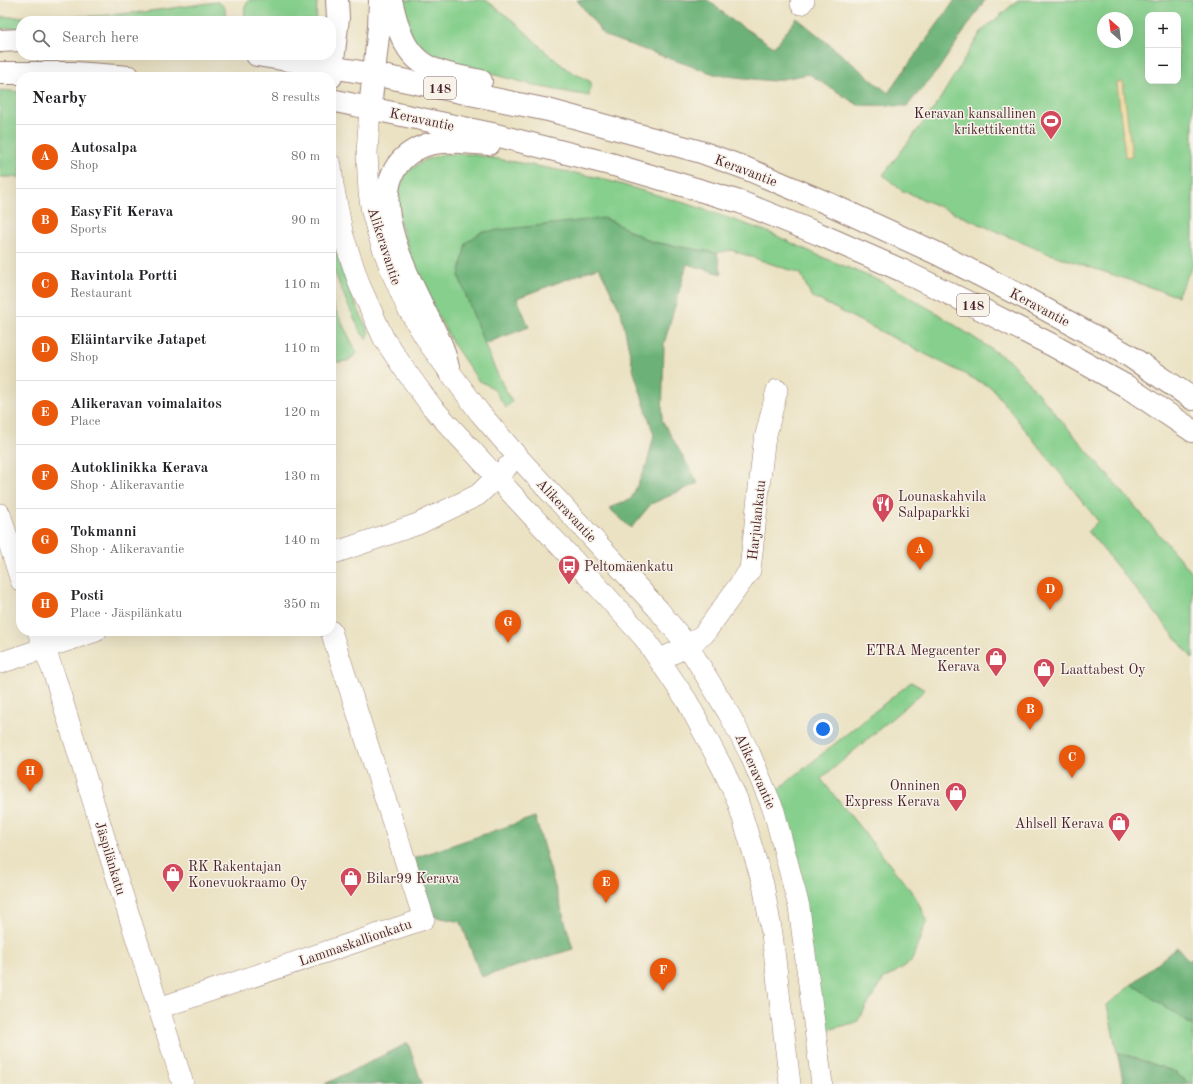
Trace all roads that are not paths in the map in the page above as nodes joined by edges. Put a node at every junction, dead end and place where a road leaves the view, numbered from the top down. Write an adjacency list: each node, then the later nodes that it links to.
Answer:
1 (337, 0): 4 (main road)
2 (380, 0): 13 (main road, Alikeravantie)
3 (391, 0): 16 (main road)
4 (336, 36)
5 (16, 40): 6 (main road)
6 (0, 41)
7 (279, 60): 9 (main road, Keravantie / 148)
8 (333, 60): 9 (main road)
9 (332, 72)
10 (336, 72): 13 (main road, Keravantie / 148)
11 (0, 73): 12 (main road)
12 (16, 73)
13 (373, 74): 15 (main road, Alikeravantie); 16 (main road, Keravantie / 148)
14 (336, 101): 15 (main road, Keravantie / 148)
15 (370, 108): 17 (main road, Keravantie / 148); 19 (street, Alikeravantie)
16 (548, 110): 21 (main road, Keravantie / 148)
17 (540, 147): 19 (main road); 22 (main road, Keravantie / 148)
18 (336, 202): 24 (street, Alikeravantie)
19 (449, 371): 23 (street, Alikeravantie)
20 (777, 390): 31 (street, Harjulankatu)
21 (1193, 399)
22 (1193, 431)
23 (517, 456): 24 (street); 31 (street, Alikeravantie)
24 (497, 477): 26 (street); 32 (street, Alikeravantie)
25 (0, 514): 27 (street)
26 (336, 552)
27 (16, 565)
28 (62, 636): 30 (street)
29 (333, 636): 34 (street, Lammaskallionkatu)
30 (42, 639): 33 (street); 34 (street, Jäspilänkatu)
31 (688, 646): 32 (street, Harjulankatu); 37 (street, Alikeravantie)
32 (659, 660): 36 (street, Alikeravantie)
33 (0, 663)
34 (159, 1008): 35 (street, Jäspilänkatu)
35 (183, 1084)
36 (790, 1084)
37 (822, 1084)

